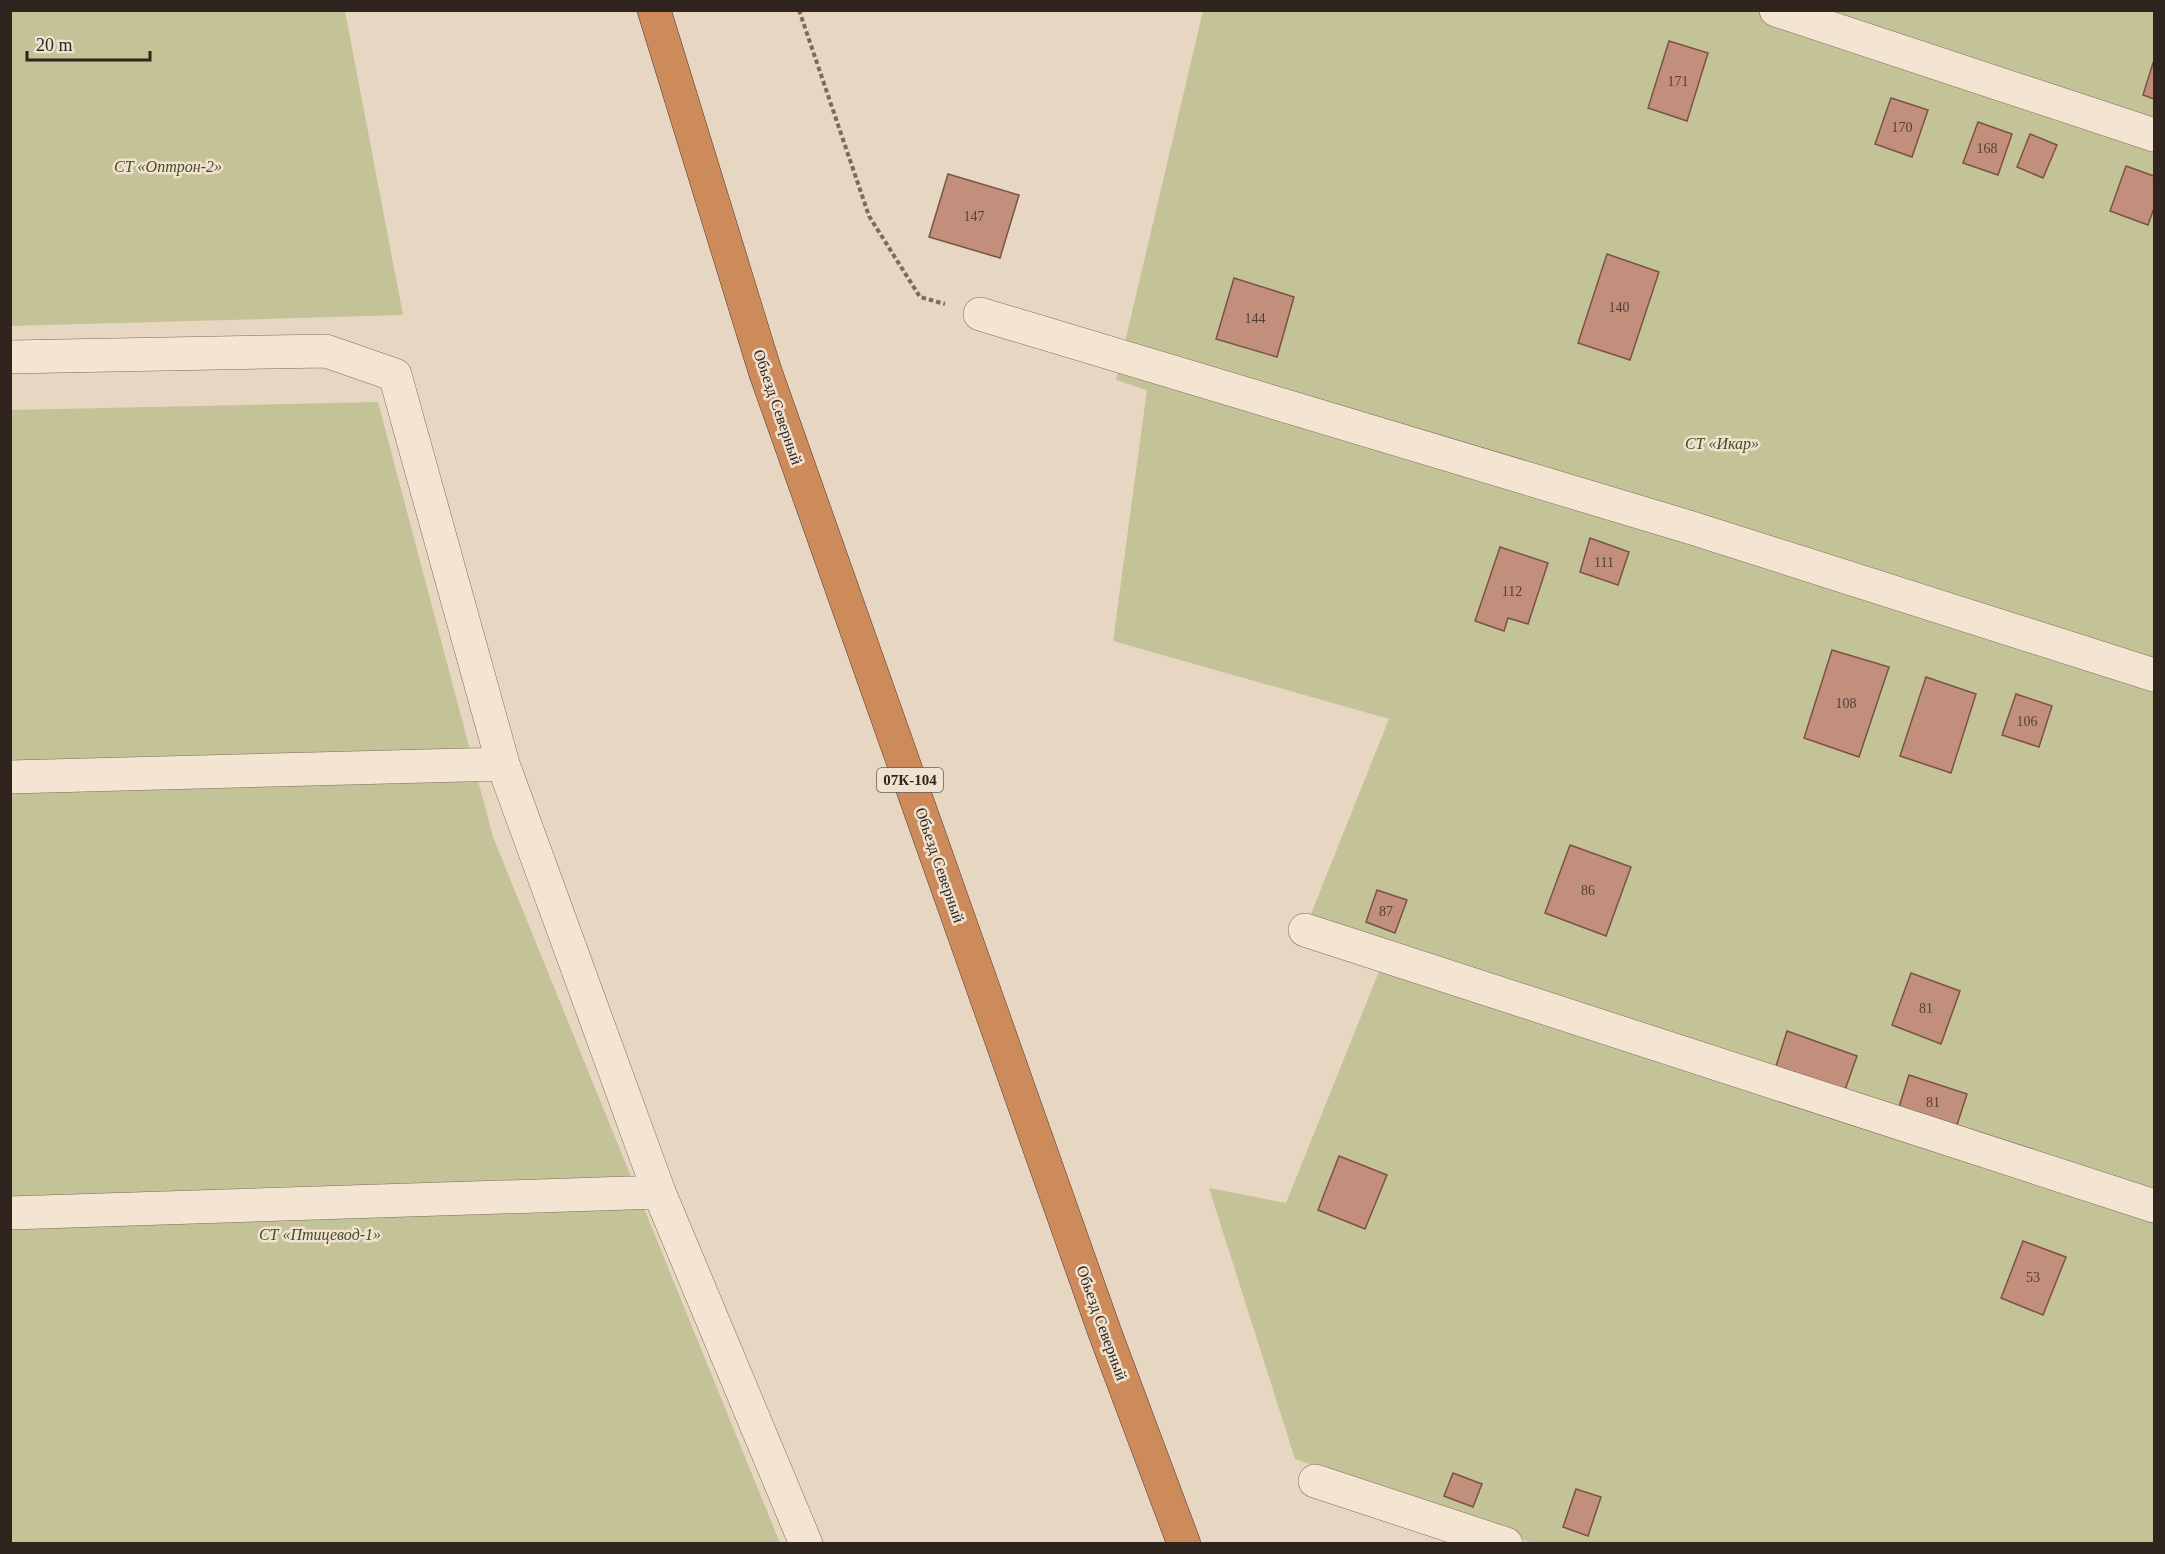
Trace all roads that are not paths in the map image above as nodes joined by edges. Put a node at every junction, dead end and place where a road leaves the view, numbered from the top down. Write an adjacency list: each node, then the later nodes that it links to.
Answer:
1 (654, 10): 15 (highway, Обьезд Северный / 07К-104)
2 (1776, 10): 3 (street)
3 (2154, 135)
4 (980, 314): 6 (street)
5 (10, 357): 7 (street)
6 (2154, 675)
7 (503, 764): 8 (street); 10 (street)
8 (10, 777)
9 (1305, 930): 11 (street)
10 (659, 1192): 12 (street); 14 (street)
11 (2154, 1206)
12 (10, 1213)
13 (1315, 1481): 16 (street)
14 (806, 1544)
15 (1184, 1544)
16 (1506, 1544)

